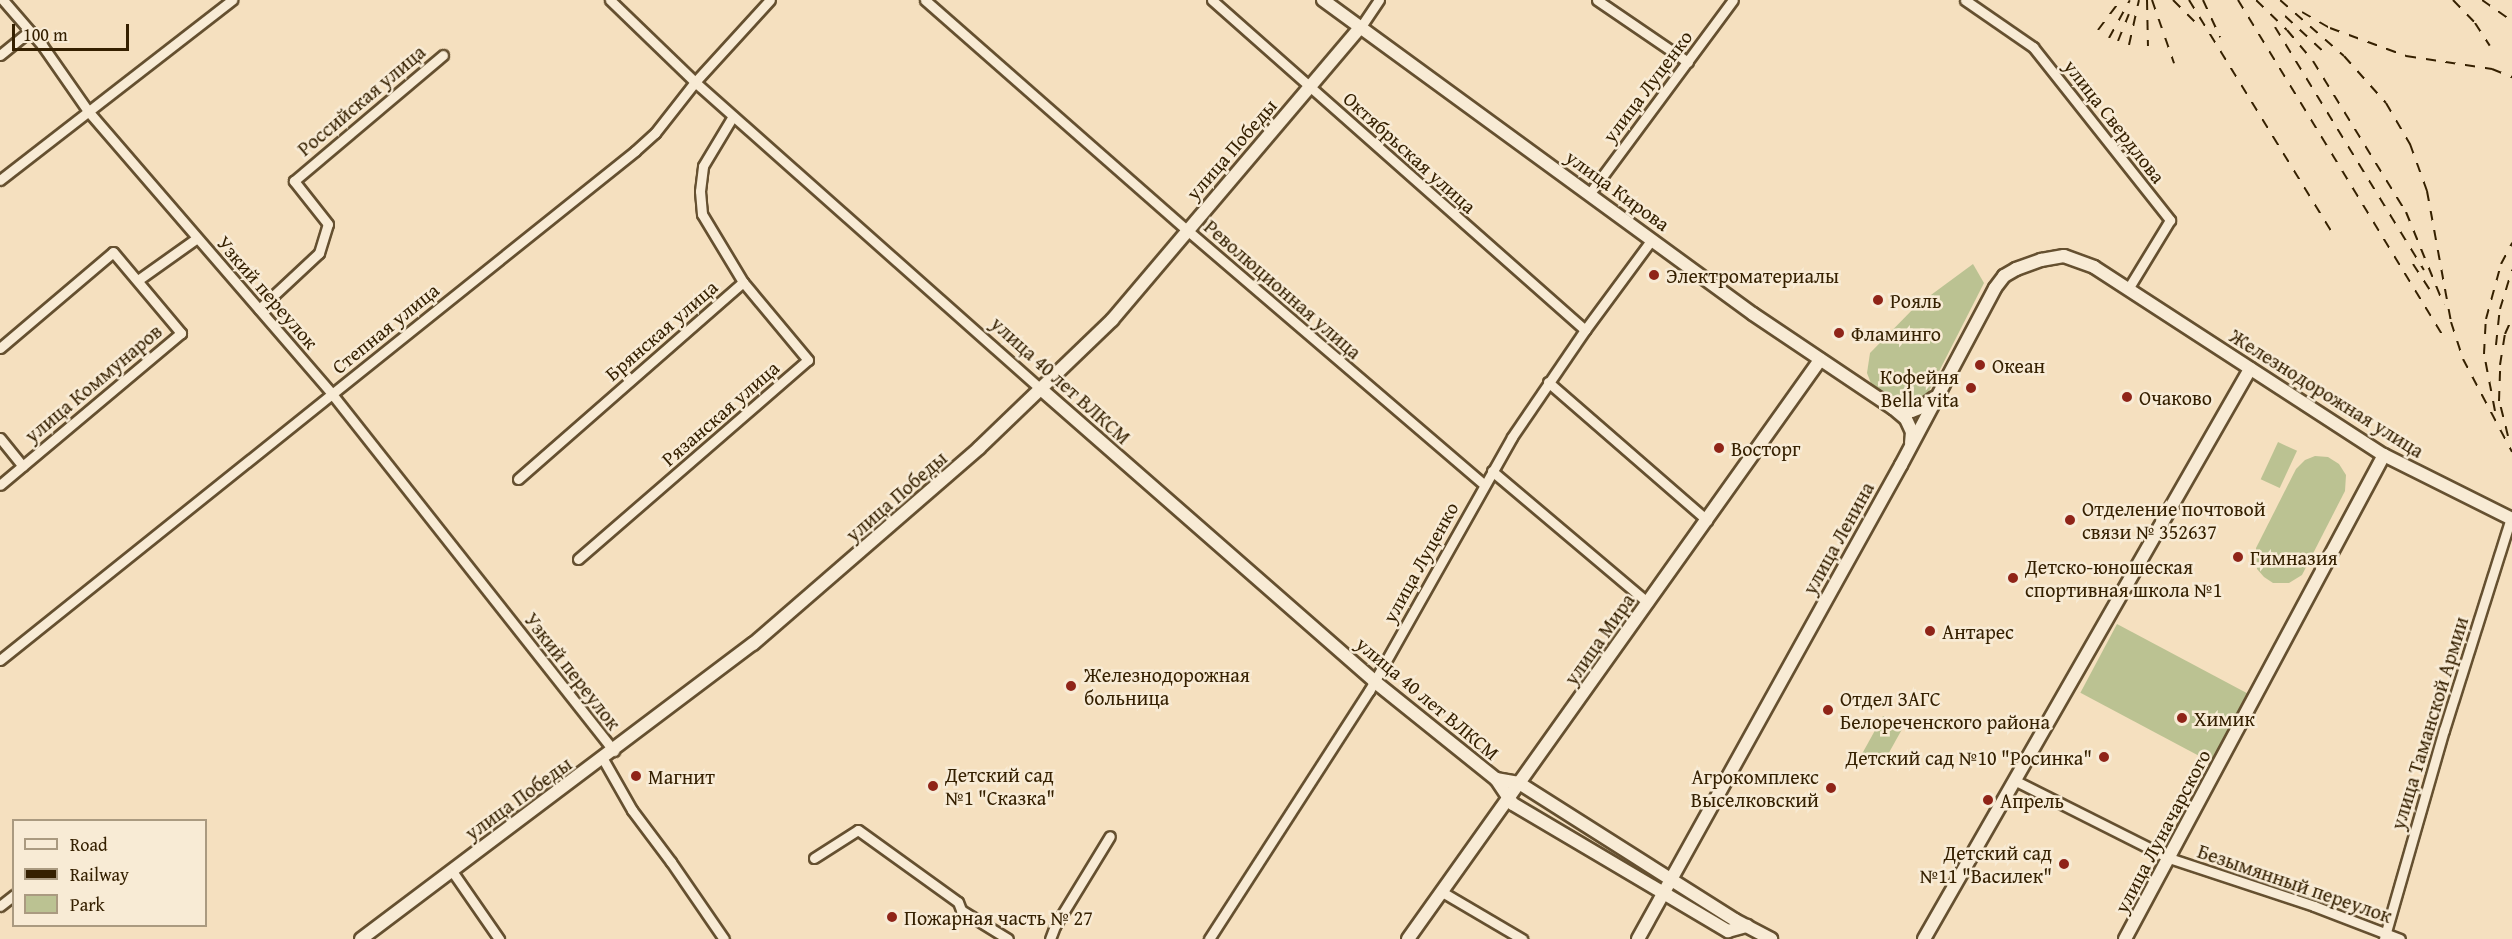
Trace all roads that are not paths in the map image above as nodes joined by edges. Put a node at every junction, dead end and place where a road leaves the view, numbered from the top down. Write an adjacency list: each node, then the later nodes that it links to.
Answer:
1 (3, 0): 13 (street, Узкий переулок)
2 (232, 0): 19 (street)
3 (610, 0): 17 (street, улица 40 лет ВЛКСМ)
4 (770, 0): 17 (street, Степная улица)
5 (925, 0): 23 (street, Революционная улица)
6 (1212, 0): 18 (street, Октябрьская улица)
7 (1323, 0): 12 (street, улица Кирова)
8 (1379, 0): 12 (street, улица Победы)
9 (1597, 0): 16 (street)
10 (1733, 0): 16 (street, улица Луценко)
11 (1965, 0): 28 (street, улица Свердлова)
12 (1360, 28): 18 (street, улица Победы); 22 (street, улица Кирова)
13 (30, 31): 14 (street); 19 (street, Узкий переулок)
14 (0, 55)
15 (443, 56): 29 (street, Российская улица)
16 (1688, 63): 22 (street, улица Луценко)
17 (695, 82): 20 (street, улица 40 лет ВЛКСМ); 36 (street, Степная улица)
18 (1310, 87): 23 (street, улица Победы); 30 (street, Октябрьская улица)
19 (88, 111): 21 (street); 24 (street, Узкий переулок)
20 (733, 116): 27 (street, Брянская улица); 35 (street, улица 40 лет ВЛКСМ)
21 (0, 180)
22 (1590, 193): 25 (street, улица Кирова)
23 (1187, 230): 35 (street, улица Победы); 46 (street, Революционная улица)
24 (197, 238): 26 (street); 29 (street, Узкий переулок)
25 (1652, 239): 30 (street, улица Луценко); 32 (street, улица Кирова)
26 (138, 280): 31 (street); 42 (street, улица Коммунаров)
27 (743, 282): 44 (street, Брянская улица); 49 (street, Рязанская улица)
28 (2128, 289): 33 (street, Железнодорожная улица); 37 (street, улица Ленина)
29 (259, 309): 36 (street, Узкий переулок)
30 (1585, 330): 34 (street, улица Луценко)
31 (0, 348)
32 (1820, 360): 38 (street, улица Кирова); 48 (street, улица Мира)
33 (2252, 370): 41 (street, Железнодорожная улица); 56 (street)
34 (1548, 382): 43 (street, улица Луценко); 48 (street)
35 (1042, 390): 52 (street, улица 40 лет ВЛКСМ); 53 (street, улица Победы)
36 (332, 394): 51 (street, Степная улица); 53 (street, Узкий переулок)
37 (1938, 395): 38 (street); 40 (street, улица Ленина)
38 (1893, 408): 40 (street, улица Кирова)
39 (0, 438): 42 (street)
40 (1911, 444): 62 (street, улица Ленина)
41 (2384, 455): 47 (street, Железнодорожная улица); 60 (street, улица Луначарского)
42 (22, 466): 45 (street, улица Коммунаров)
43 (1492, 471): 46 (street, улица Луценко); 50 (street)
44 (518, 479)
45 (0, 484)
46 (1484, 485): 52 (street, улица Луценко)
47 (2511, 518): 68 (street, улица Таманской Армии)
48 (1707, 520): 50 (street, улица Мира)
49 (578, 559)
50 (1648, 603): 55 (street, улица Мира)
51 (0, 660)
52 (1374, 681): 54 (street, улица 40 лет ВЛКСМ); 74 (street, улица Луценко)
53 (608, 755): 61 (street, улица Победы); 71 (street, Узкий переулок)
54 (1496, 779): 55 (street, улица 40 лет ВЛКСМ); 57 (street, улица 40 лет ВЛКСМ)
55 (1519, 783): 57 (street, улица Мира); 62 (street, улица 40 лет ВЛКСМ)
56 (2019, 783): 60 (street, Безымянный переулок); 79 (street); 80 (street)
57 (1508, 798): 63 (street, улица Мира); 64 (street, улица 40 лет ВЛКСМ)
58 (1110, 836): 73 (street)
59 (814, 858): 72 (street)
60 (2169, 858): 68 (street, Безымянный переулок); 81 (street, улица Луначарского)
61 (452, 871): 69 (street, улица Победы); 70 (street)
62 (1672, 879): 64 (street, улица Ленина); 67 (street, улица 40 лет ВЛКСМ)
63 (1442, 892): 75 (street, улица Мира); 76 (street)
64 (1663, 894): 67 (street, улица 40 лет ВЛКСМ); 77 (street, улица Ленина)
65 (12, 897): 66 (street)
66 (0, 906)
67 (1747, 926): 78 (street, улица 40 лет ВЛКСМ)
68 (2385, 936): 82 (street, Безымянный переулок)
69 (361, 939)
70 (499, 939)
71 (724, 939)
72 (1008, 939)
73 (1050, 939)
74 (1209, 939)
75 (1408, 939)
76 (1522, 939)
77 (1638, 939)
78 (1771, 939)
79 (1924, 939)
80 (1933, 939)
81 (2126, 939)
82 (2400, 939)

